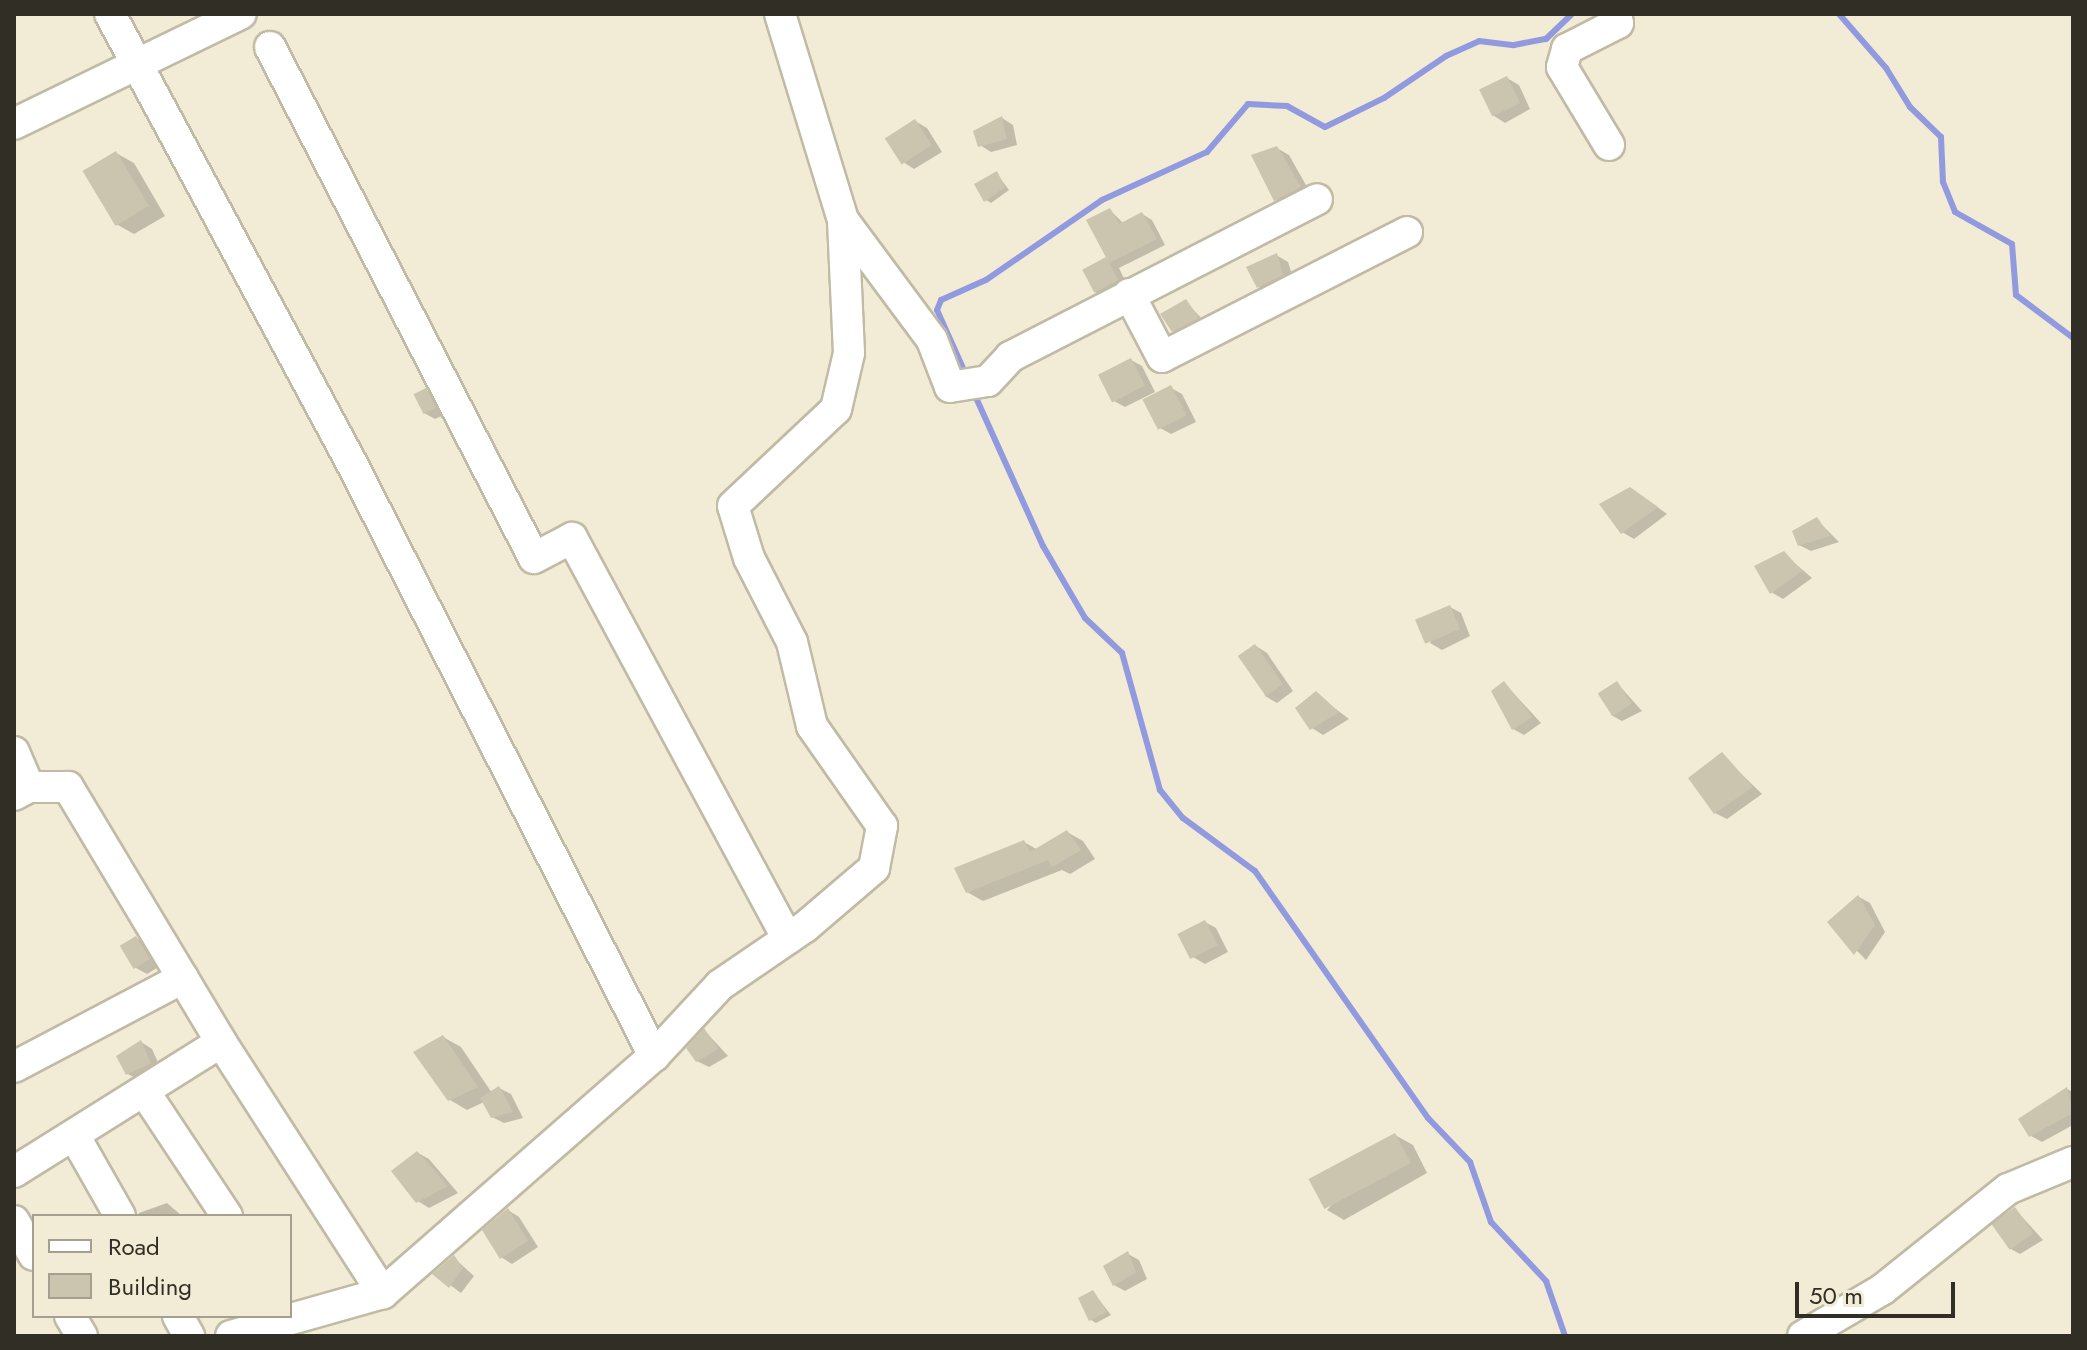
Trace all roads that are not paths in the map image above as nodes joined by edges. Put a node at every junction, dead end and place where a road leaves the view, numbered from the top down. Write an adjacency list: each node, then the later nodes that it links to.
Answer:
1 (110, 14): 6 (street)
2 (241, 14): 6 (street)
3 (780, 14): 10 (street)
4 (1616, 14): 8 (street)
5 (270, 47): 15 (street)
6 (137, 65): 7 (street); 18 (street)
7 (14, 124)
8 (1609, 145)
9 (1317, 199): 12 (street)
10 (843, 220): 12 (street); 15 (street)
11 (1407, 232): 12 (street)
12 (1129, 294)
13 (14, 752): 14 (street)
14 (21, 791): 16 (street)
15 (788, 939): 18 (street)
16 (183, 978): 17 (street); 19 (street)
17 (221, 1042): 20 (street); 26 (street)
18 (654, 1056): 26 (street)
19 (14, 1067)
20 (144, 1091): 21 (street); 25 (street)
21 (74, 1135): 23 (street); 24 (street)
22 (2073, 1162): 33 (street)
23 (14, 1172)
24 (119, 1214)
25 (226, 1214)
26 (383, 1293): 29 (street)
27 (71, 1318): 30 (street)
28 (179, 1318): 31 (street)
29 (298, 1322): 32 (street)
30 (82, 1336)
31 (189, 1336)
32 (231, 1336)
33 (1803, 1336)

